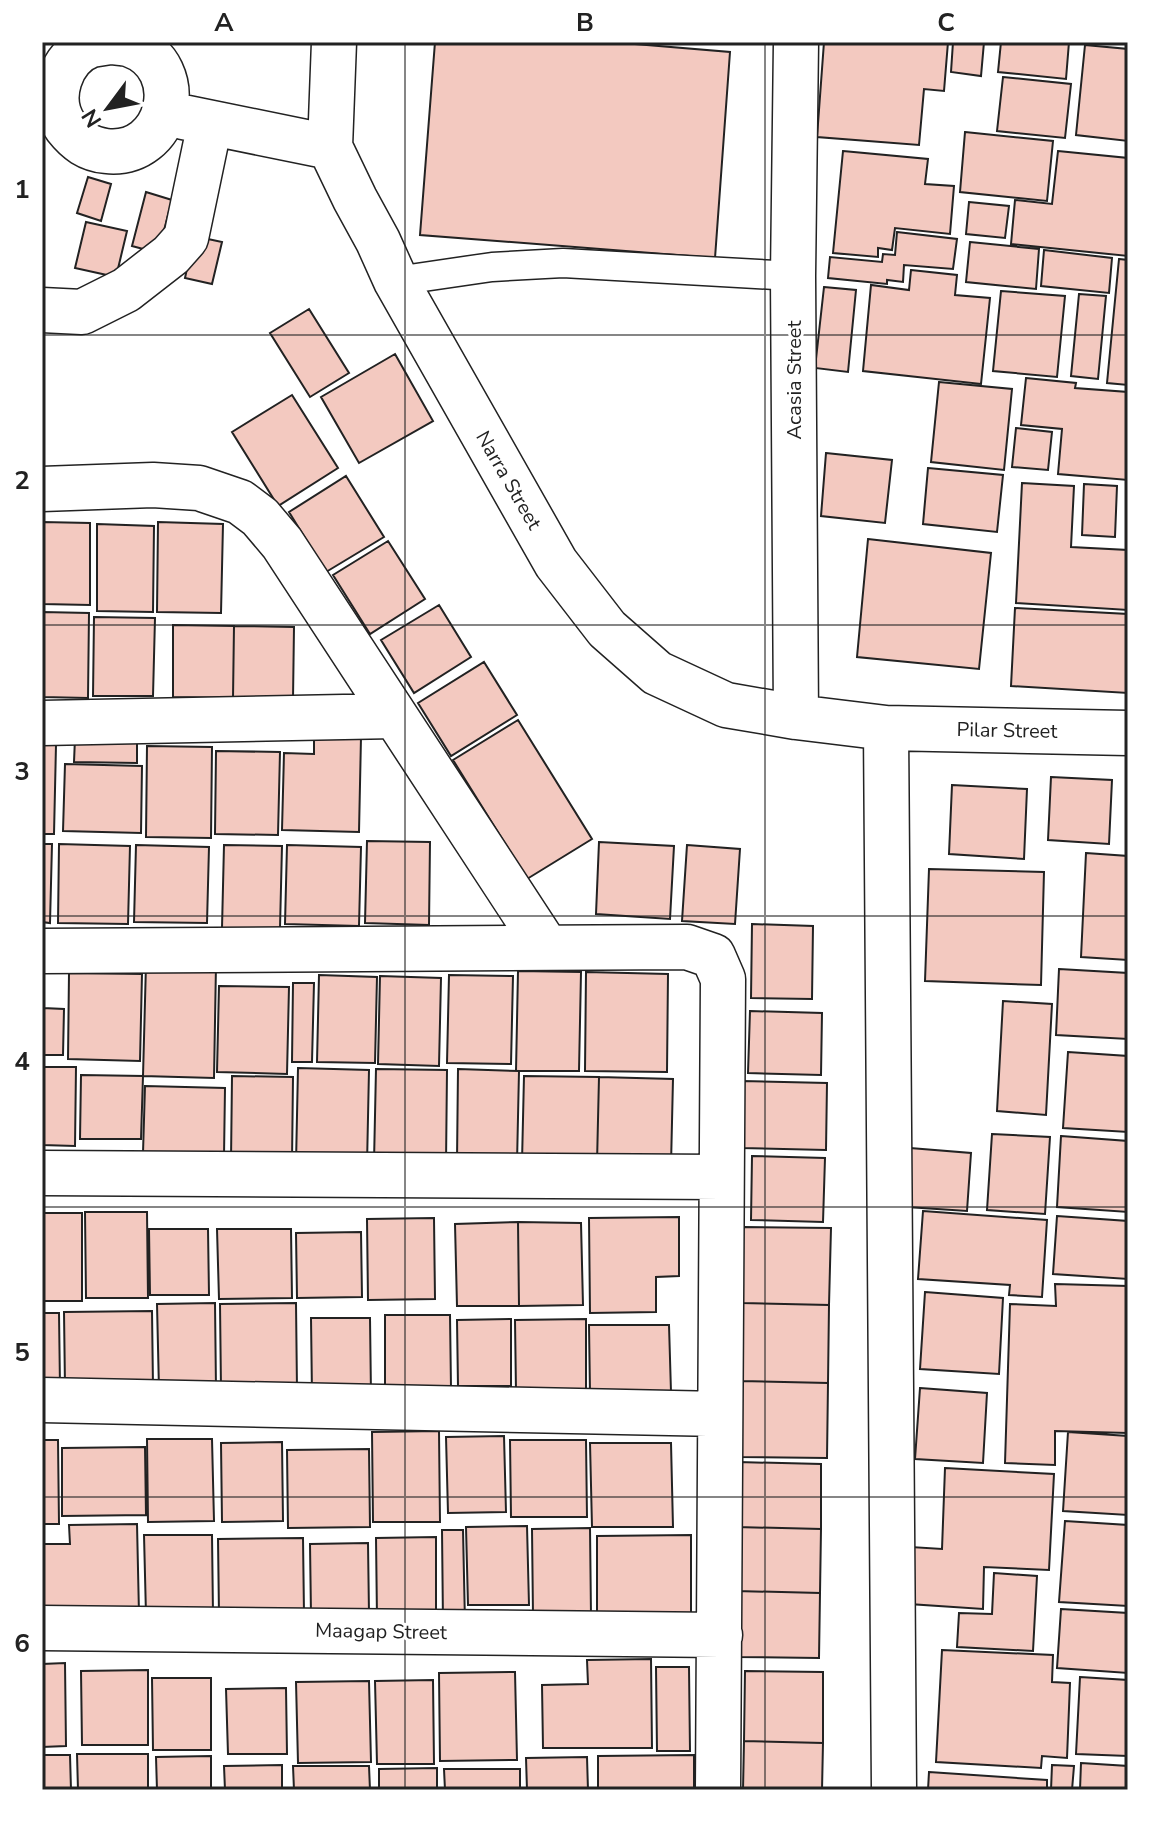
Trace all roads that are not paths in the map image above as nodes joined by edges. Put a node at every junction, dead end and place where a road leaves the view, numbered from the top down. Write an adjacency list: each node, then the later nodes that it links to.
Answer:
1 (111, 42): 4 (street); 5 (street)
2 (334, 42): 7 (street, Narra Street)
3 (796, 42): 8 (street, Acasia Street)
4 (165, 114): 5 (street); 6 (street)
5 (50, 115)
6 (210, 123): 7 (street); 10 (street)
7 (330, 147): 9 (street, Narra Street)
8 (793, 276): 9 (lane); 13 (street, Acasia Street)
9 (396, 281): 13 (street, Narra Street)
10 (42, 310)
11 (42, 489): 12 (street)
12 (395, 716): 14 (street); 17 (street)
13 (796, 717): 15 (street, Narra Street)
14 (42, 723)
15 (886, 728): 16 (street, Pilar Street); 26 (street)
16 (1128, 733)
17 (547, 948): 18 (street); 20 (street)
18 (42, 951)
19 (42, 1173): 20 (street)
20 (721, 1177): 22 (street)
21 (42, 1400): 22 (street)
22 (720, 1414): 24 (street)
23 (42, 1628): 24 (street, Maagap Street)
24 (720, 1635): 25 (street)
25 (718, 1790)
26 (894, 1790)

